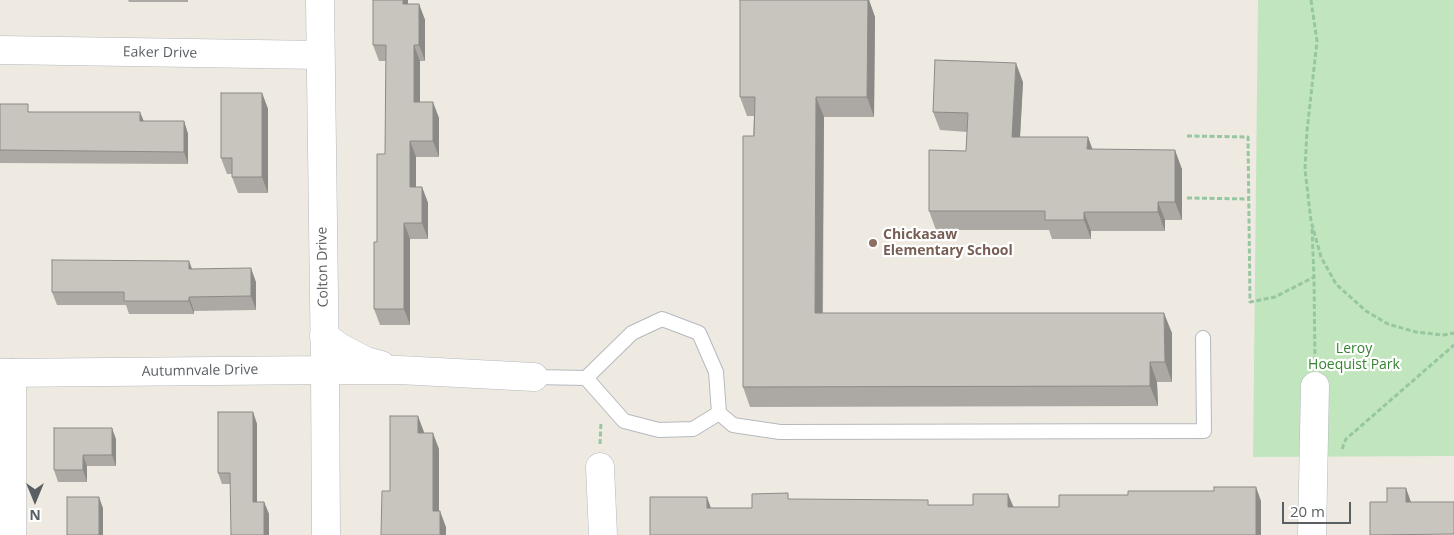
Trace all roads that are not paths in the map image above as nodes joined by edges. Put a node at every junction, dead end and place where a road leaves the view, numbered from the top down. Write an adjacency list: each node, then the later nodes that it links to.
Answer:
1 (320, 0): 3 (street, Colton Drive)
2 (0, 50): 3 (street, Eaker Drive)
3 (320, 55): 4 (street, Colton Drive)
4 (324, 336): 6 (street, Colton Drive); 7 (street, Autumnvale Drive)
5 (1203, 338): 12 (lane)
6 (325, 370): 7 (street, Autumnvale Drive); 8 (street, Autumnvale Drive); 15 (street, Colton Drive)
7 (399, 370): 9 (street, Autumnvale Drive)
8 (6, 373): 14 (street)
9 (534, 376): 10 (lane)
10 (586, 378): 12 (lane); 12 (lane)
11 (1315, 386): 17 (street)
12 (719, 413)
13 (600, 467): 16 (street)
14 (12, 535)
15 (326, 535)
16 (603, 535)
17 (1312, 535)

